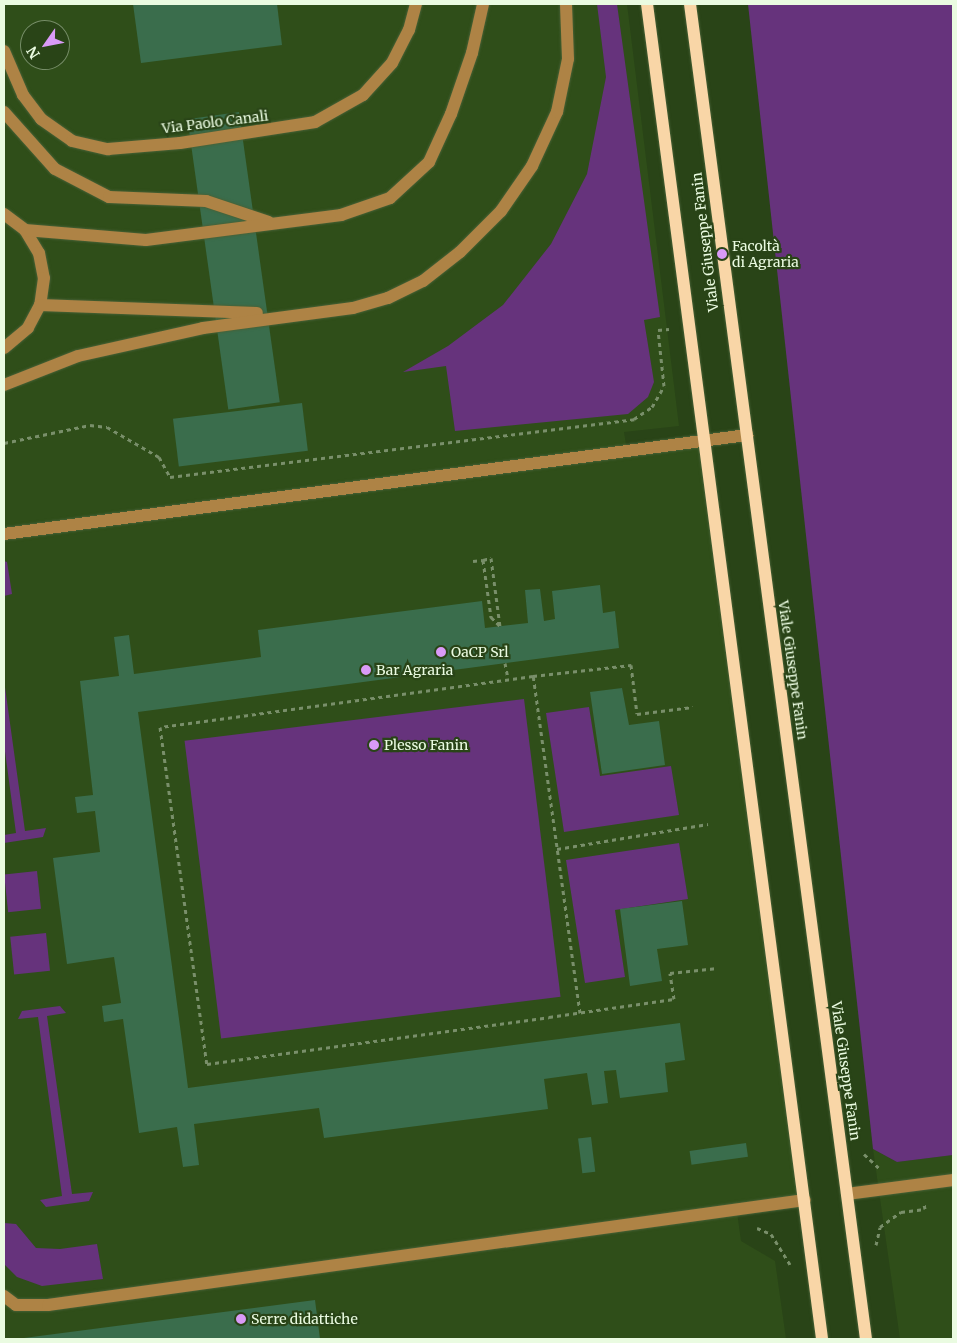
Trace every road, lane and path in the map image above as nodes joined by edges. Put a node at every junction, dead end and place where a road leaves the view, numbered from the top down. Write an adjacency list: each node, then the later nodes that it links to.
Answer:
1 (416, 4): 6 (street, Via Paolo Canali)
2 (483, 4): 9 (street)
3 (566, 4): 12 (street)
4 (647, 4): 17 (main road, Viale Giuseppe Fanin)
5 (690, 4): 16 (main road, Viale Giuseppe Fanin)
6 (4, 51)
7 (4, 112): 9 (street)
8 (4, 211): 10 (street)
9 (273, 223): 10 (street)
10 (25, 230): 11 (street)
11 (40, 305): 12 (street); 14 (street)
12 (287, 314): 15 (street)
13 (658, 330): 18 (path)
14 (4, 348)
15 (4, 385)
16 (747, 434): 17 (street); 31 (main road, Viale Giuseppe Fanin)
17 (705, 441): 19 (street); 32 (main road, Viale Giuseppe Fanin)
18 (4, 443)
19 (4, 534)
20 (483, 560): 20 (path); 21 (path)
21 (473, 561)
22 (506, 663): 24 (path)
23 (533, 676): 24 (path); 25 (path); 27 (path)
24 (508, 680): 29 (path)
25 (693, 707)
26 (708, 824): 27 (path)
27 (557, 849): 29 (path)
28 (718, 968): 29 (path)
29 (580, 1013)
30 (953, 1180): 31 (street)
31 (847, 1194): 39 (main road, Viale Giuseppe Fanin)
32 (804, 1200): 37 (street); 38 (main road, Viale Giuseppe Fanin)
33 (925, 1209): 35 (path)
34 (747, 1228): 36 (path)
35 (874, 1253)
36 (792, 1275)
37 (4, 1296)
38 (822, 1339)
39 (866, 1339)

